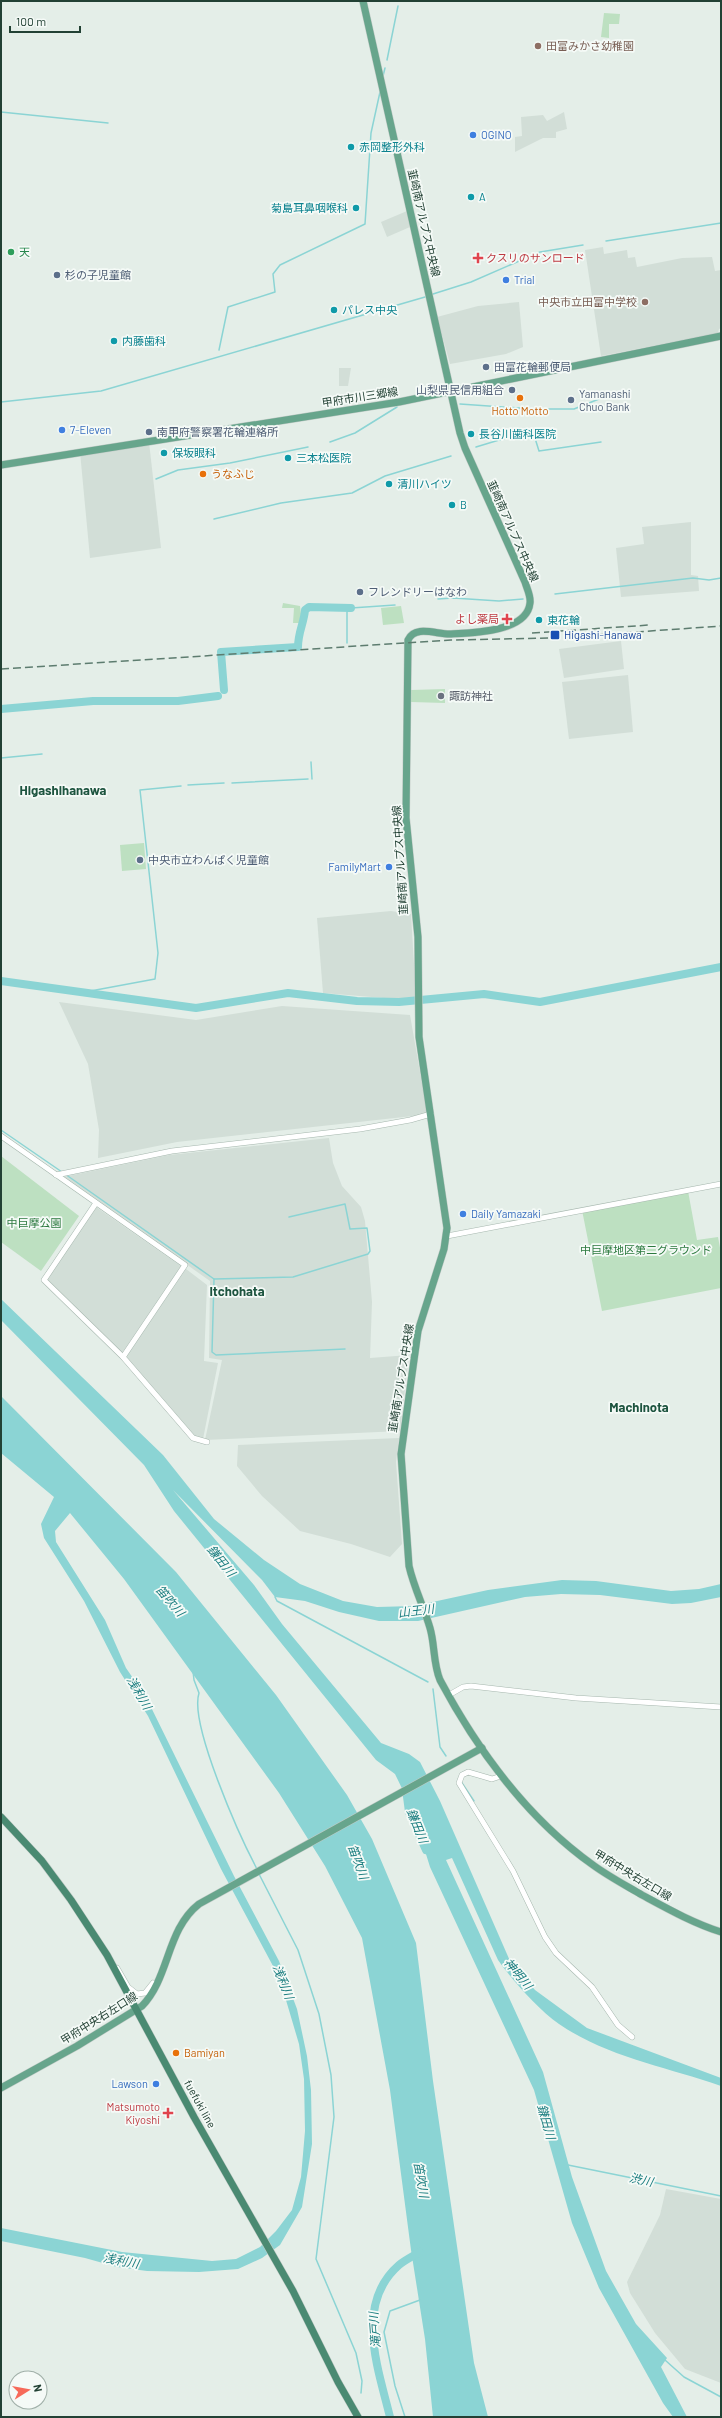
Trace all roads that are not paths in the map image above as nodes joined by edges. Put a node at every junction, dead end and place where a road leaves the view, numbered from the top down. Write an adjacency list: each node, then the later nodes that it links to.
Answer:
1 (363, 1): 3 (main road, 韮崎南アルプス中央線)
2 (721, 336): 3 (main road, 甲府市川三郷線)
3 (451, 391): 4 (main road, 甲府市川三郷線); 5 (main road, 韮崎南アルプス中央線)
4 (1, 465)
5 (431, 1114): 7 (street); 10 (main road, 韮崎南アルプス中央線)
6 (1, 1136): 7 (street)
7 (56, 1176): 9 (street)
8 (721, 1184): 10 (street)
9 (96, 1203): 11 (street); 11 (street)
10 (447, 1236): 13 (main road, 韮崎南アルプス中央線)
11 (123, 1357): 12 (street)
12 (207, 1442)
13 (449, 1695): 14 (street); 15 (main road, 韮崎南アルプス中央線)
14 (721, 1707)
15 (482, 1748): 16 (main road, 甲府中央右左口線); 20 (main road, 甲府中央右左口線)
16 (501, 1776): 18 (main road, 甲府中央右左口線); 22 (street)
17 (1, 1817): 19 (highway, fuefuki line)
18 (721, 1932)
19 (107, 1955): 20 (street); 21 (highway, fuefuki line)
20 (166, 1960): 21 (main road, 甲府中央右左口線)
21 (136, 2010): 23 (main road, 甲府中央右左口線); 24 (highway, fuefuki line)
22 (632, 2037)
23 (1, 2088)
24 (358, 2417)

